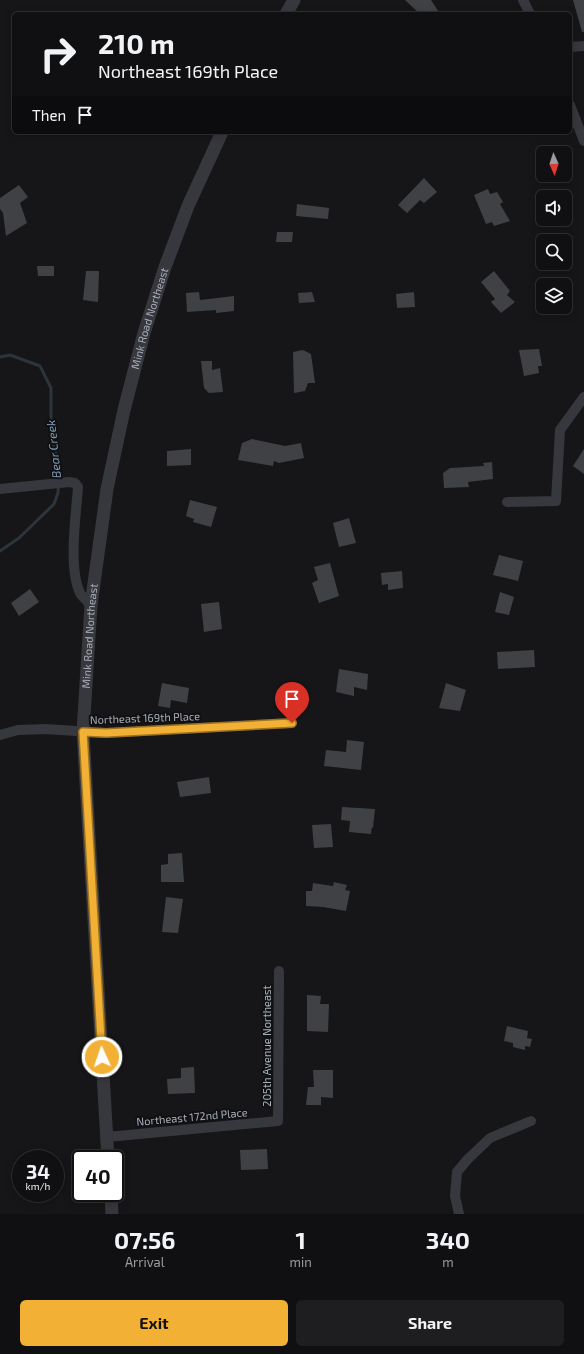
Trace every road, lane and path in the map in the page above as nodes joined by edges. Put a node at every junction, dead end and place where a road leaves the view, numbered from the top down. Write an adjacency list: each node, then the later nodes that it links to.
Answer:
1 (294, 0): 3 (street)
2 (523, 0): 4 (street)
3 (287, 12)
4 (529, 12)
5 (584, 46): 6 (street)
6 (572, 47)
7 (572, 110): 9 (street)
8 (221, 134): 13 (street, Mink Road Northeast)
9 (584, 141)
10 (584, 397): 12 (street)
11 (0, 489): 13 (street)
12 (507, 502)
13 (91, 605): 15 (street, Mink Road Northeast)
14 (292, 723): 15 (street, Northeast 169th Place)
15 (83, 732): 16 (street, Northeast 169th Place); 20 (street, Mink Road Northeast)
16 (0, 735)
17 (279, 971): 18 (street, 205th Avenue Northeast)
18 (278, 1121): 20 (street, Northeast 172nd Place)
19 (531, 1121): 24 (street)
20 (107, 1136): 21 (street, Mink Road Northeast)
21 (108, 1150)
22 (111, 1202): 23 (street)
23 (112, 1214)
24 (459, 1214)

